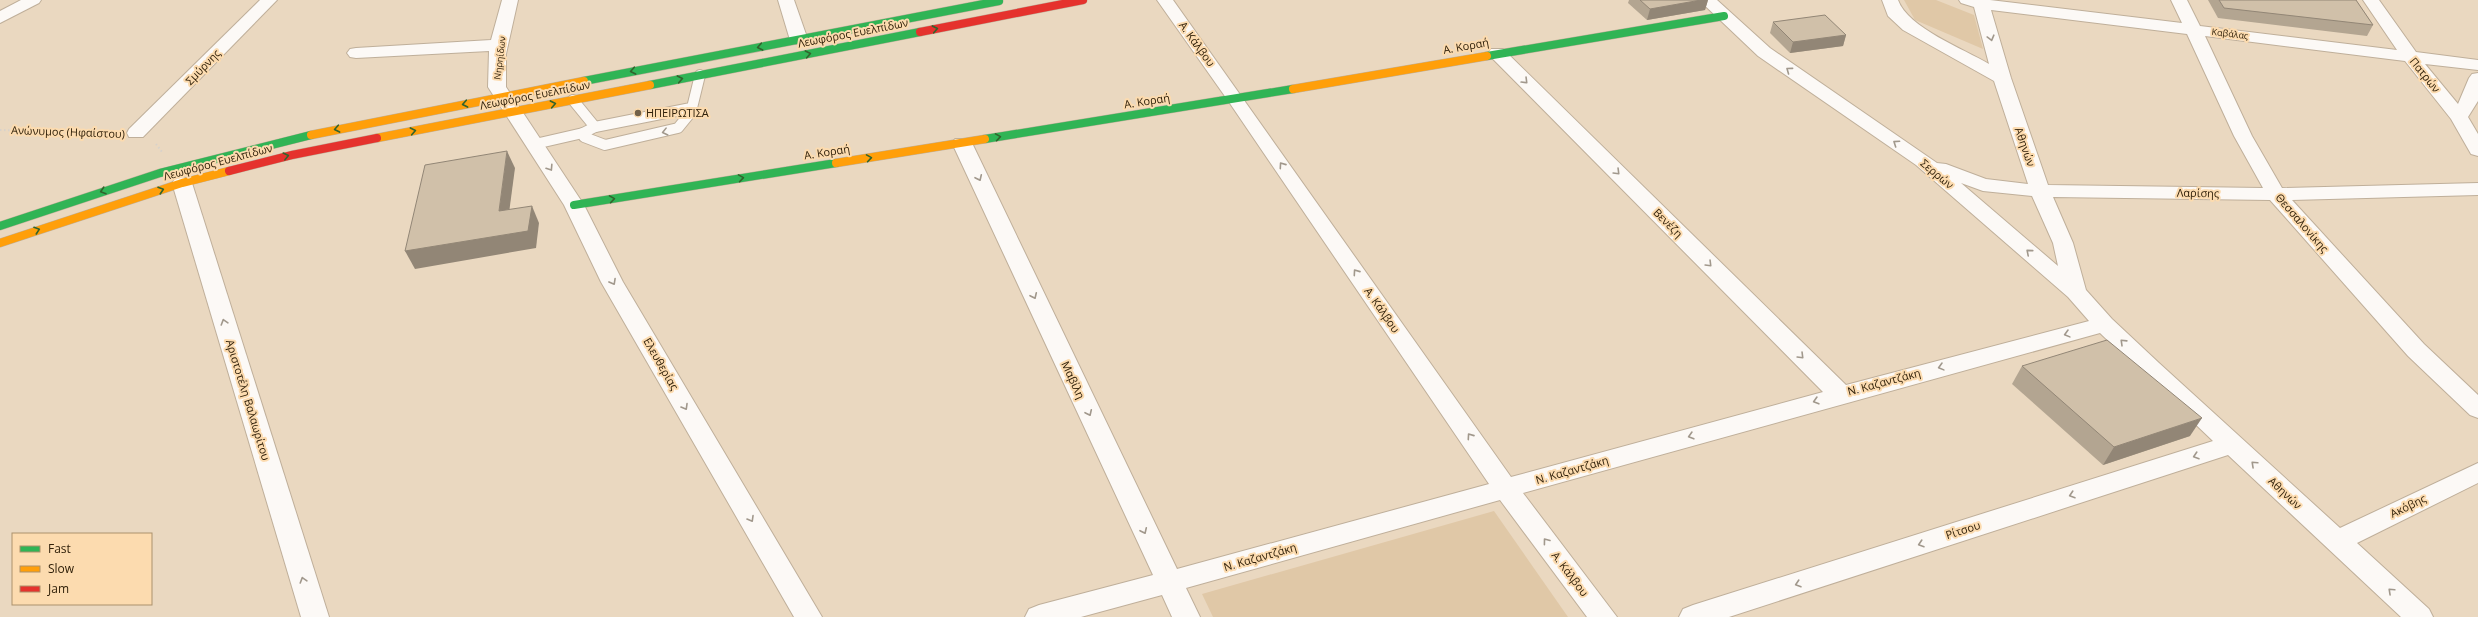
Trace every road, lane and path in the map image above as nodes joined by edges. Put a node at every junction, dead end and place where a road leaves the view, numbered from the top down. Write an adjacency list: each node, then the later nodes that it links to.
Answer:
1 (33, 0): 14 (street)
2 (269, 0): 32 (street, Σμύρνης)
3 (510, 0): 17 (street, Νηρηίδων)
4 (786, 0): 16 (street)
5 (1004, 0): 16 (main road, Λεωφόρος Ευελπίδων)
6 (1083, 0): 22 (main road, Λεωφόρος Ευελπίδων, one-way to 6)
7 (1165, 0): 25 (street, A. Κάλβου)
8 (1706, 0): 13 (street, Σερρών)
9 (1890, 0): 23 (street)
10 (2179, 0): 15 (street, Θεσσαλονίκης)
11 (2371, 0): 20 (street, Πατρών)
12 (1976, 2): 15 (street, Καβάλας); 23 (street, Αθηνών, one-way to 23)
13 (1724, 16): 19 (main road, Α. Κοραή); 37 (street, Σερρών, one-way to 13)
14 (0, 18)
15 (2193, 30): 20 (street, Καβάλας); 41 (street, Θεσσαλονίκης)
16 (799, 40): 27 (main road, Λεωφόρος Ευελπίδων, one-way to 27)
17 (500, 45): 18 (street); 27 (street, Νηρηίδων)
18 (356, 53)
19 (1497, 53): 25 (main road, Α. Κοραή); 48 (street, Βενέζη, one-way to 48)
20 (2408, 55): 21 (street, Καβάλας); 29 (street, Πατρών)
21 (2478, 65)
22 (700, 75): 26 (main road, Λεωφόρος Ευελπίδων, one-way to 22); 28 (lane)
23 (2002, 78): 40 (street, Αθηνών)
24 (2478, 78): 29 (street)
25 (1236, 99): 34 (main road, Α. Κοραή, one-way to 25); 52 (street, A. Κάλβου, one-way to 25)
26 (573, 100): 27 (main road, Λεωφόρος Ευελπίδων, one-way to 26); 30 (lane)
27 (509, 104): 35 (street, Ελευθερίας); 38 (main road, Λεωφόρος Ευελπίδων, one-way to 27); 38 (main road, Λεωφόρος Ευελπίδων, one-way to 38)
28 (691, 108): 30 (lane); 33 (lane, one-way to 33)
29 (2459, 117): 36 (street, Πατρών)
30 (595, 127): 33 (lane)
31 (0, 130): 32 (path, Ανώνυμος (Ηφαίστου))
32 (136, 133): 38 (path, Ανώνυμος (Ηφαίστου))
33 (583, 133): 35 (lane)
34 (962, 143): 42 (main road, Α. Κοραή, one-way to 34); 54 (street, Μαβίλη, one-way to 54)
35 (535, 144): 42 (street, Ελευθερίας, one-way to 42)
36 (2478, 150)
37 (1923, 161): 40 (street, Λαρίσης); 45 (street, Σερρών, one-way to 37)
38 (183, 175): 43 (main road, Λεωφόρος Ευελπίδων, one-way to 43); 44 (main road, Λεωφόρος Ευελπίδων, one-way to 38); 55 (street, Αριστοτέλη Βαλαωρίτου, one-way to 38)
39 (2478, 189): 41 (street, Λαρίσης)
40 (2040, 191): 41 (street, Λαρίσης); 45 (street, Αθηνών)
41 (2276, 194): 49 (street, Θεσσαλονίκης)
42 (574, 205): 56 (street, Ελευθερίας, one-way to 56)
43 (0, 226)
44 (0, 243)
45 (2076, 292): 46 (street, Σερρών)
46 (2104, 324): 47 (street, Σερρών, one-way to 46); 48 (street, Ν. Καζαντζάκη, one-way to 48)
47 (2151, 369): 50 (street, Αθηνών)
48 (1840, 394): 52 (street, Ν. Καζαντζάκη, one-way to 52)
49 (2478, 409)
50 (2233, 444): 53 (street, Αθηνών, one-way to 50); 60 (street, Ρίτσου, one-way to 60)
51 (2478, 472): 53 (street, Ακόβης)
52 (1506, 489): 54 (street, Ν. Καζαντζάκη); 59 (street, A. Κάλβου, one-way to 52)
53 (2337, 541): 61 (street, Αθηνών, one-way to 53)
54 (1168, 583): 57 (street, Ν. Καζαντζάκη); 58 (street, Μαβίλη)
55 (315, 617)
56 (808, 617)
57 (1039, 617)
58 (1186, 617)
59 (1603, 617)
60 (1693, 617)
61 (2419, 617)

